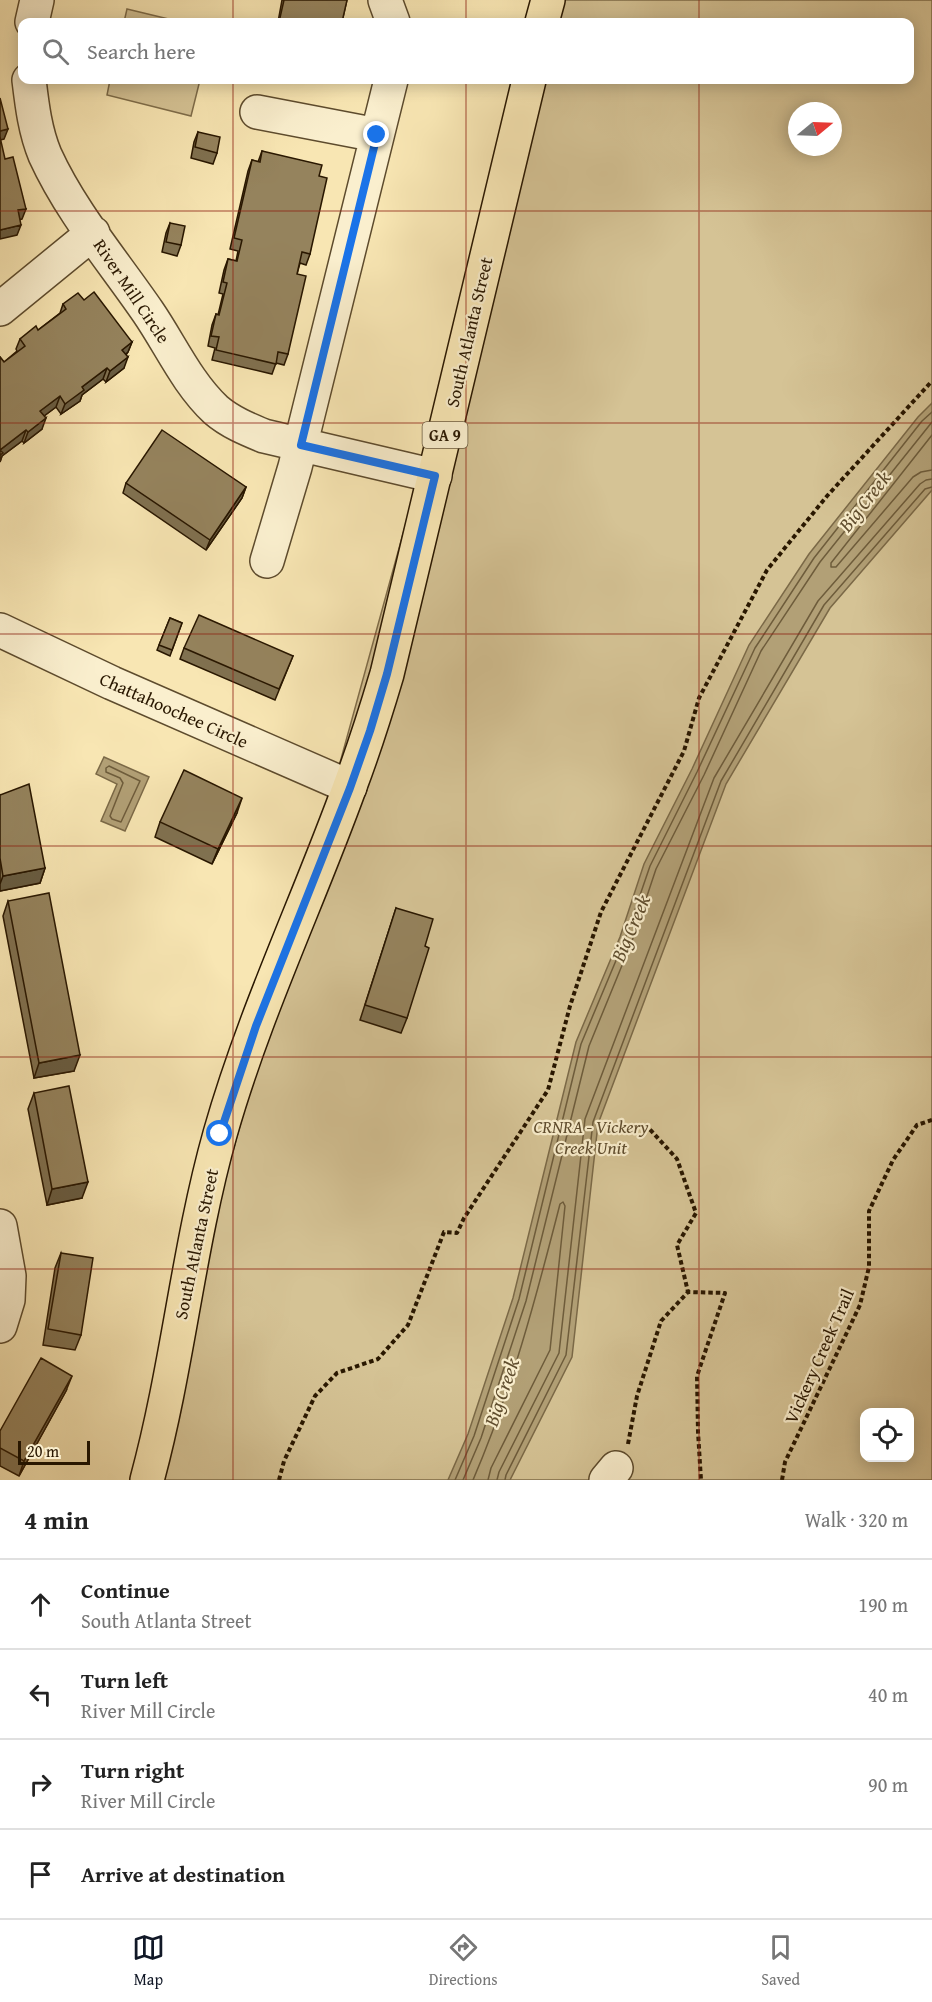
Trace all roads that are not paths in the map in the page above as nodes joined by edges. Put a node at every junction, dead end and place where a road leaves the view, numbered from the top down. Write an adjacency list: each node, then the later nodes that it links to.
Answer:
1 (37, 0): 4 (street)
2 (385, 0): 5 (street)
3 (548, 0): 6 (main road)
4 (33, 18)
5 (392, 18)
6 (543, 18)
7 (29, 84): 12 (street, River Mill Circle)
8 (390, 84): 11 (street)
9 (528, 84): 15 (main road, South Atlanta Street / GA 9)
10 (257, 112): 11 (street)
11 (377, 135): 14 (street)
12 (93, 233): 13 (street); 14 (street, River Mill Circle)
13 (0, 309)
14 (301, 445): 15 (street, River Mill Circle); 16 (street)
15 (435, 476): 18 (main road, South Atlanta Street / GA 9)
16 (267, 561)
17 (0, 630): 18 (street, Chattahoochee Circle)
18 (350, 788): 21 (main road, South Atlanta Street / GA 9)
19 (0, 1226): 20 (street)
20 (0, 1326)
21 (147, 1480)

